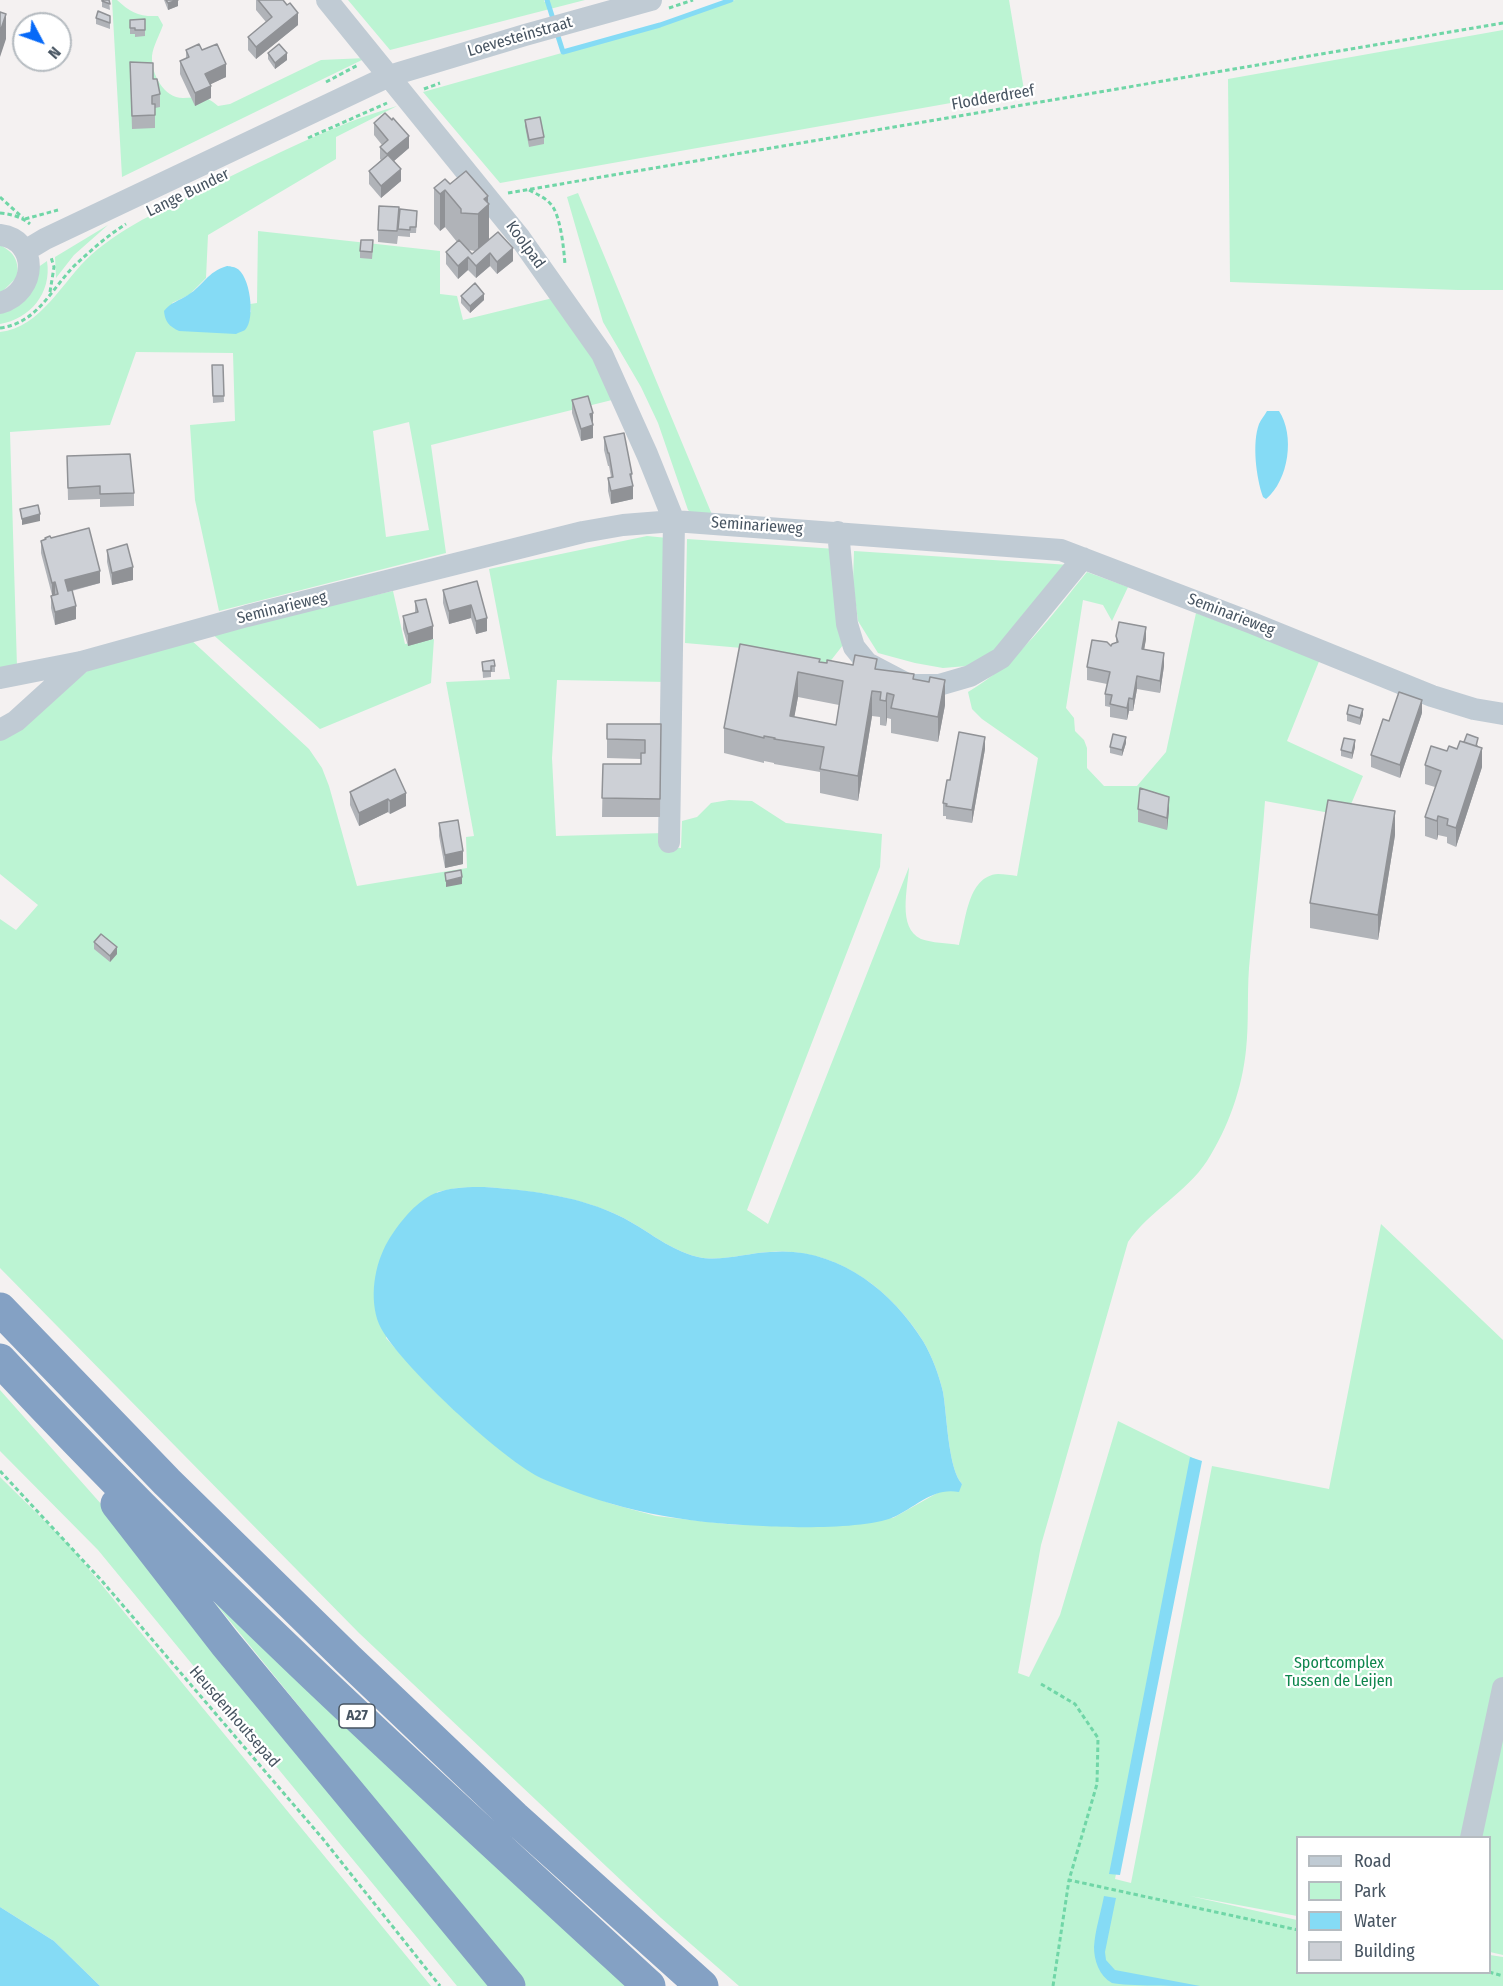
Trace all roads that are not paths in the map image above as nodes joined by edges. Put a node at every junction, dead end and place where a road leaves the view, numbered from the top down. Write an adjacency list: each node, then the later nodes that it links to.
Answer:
1 (327, 0): 3 (street, Koolpad)
2 (651, 0): 3 (street, Loevesteinstraat)
3 (389, 76): 5 (street, Lange Bunder); 7 (street, Koolpad)
4 (0, 235): 5 (street)
5 (25, 251): 6 (street)
6 (0, 303)
7 (674, 521): 8 (street, Seminarieweg); 10 (street, Seminarieweg); 14 (street)
8 (838, 532): 9 (street, Seminarieweg); 9 (street)
9 (1083, 558): 12 (street, Seminarieweg)
10 (81, 662): 11 (street, Seminarieweg); 13 (street)
11 (0, 678)
12 (1503, 714)
13 (0, 730)
14 (669, 842)
15 (0, 1310): 22 (highway, A27)
16 (0, 1360): 17 (highway, A27)
17 (72, 1438): 20 (highway, A27); 21 (highway, A27)
18 (1503, 1688): 19 (street)
19 (1471, 1836)
20 (509, 1986)
21 (649, 1986)
22 (702, 1986)

